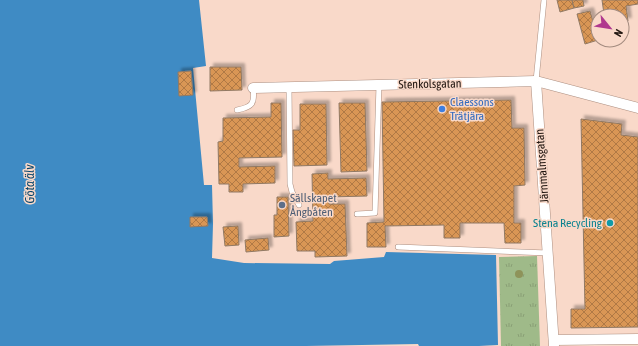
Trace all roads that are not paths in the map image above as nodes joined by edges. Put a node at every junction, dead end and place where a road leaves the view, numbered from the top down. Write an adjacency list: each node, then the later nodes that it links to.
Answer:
1 (544, 0): 2 (lane)
2 (536, 81): 3 (street, Stenkolsgatan); 6 (street, Stenkolsgatan); 11 (street, Järnmalmsgatan)
3 (379, 85): 4 (street, Stenkolsgatan); 9 (lane)
4 (289, 87): 5 (street, Stenkolsgatan); 8 (lane)
5 (253, 88): 7 (lane, Stenkolsgatan)
6 (638, 108)
7 (237, 110)
8 (300, 205)
9 (357, 214)
10 (398, 247): 11 (lane)
11 (548, 253): 13 (street, Järnmalmsgatan)
12 (638, 339): 13 (street)
13 (554, 343)

